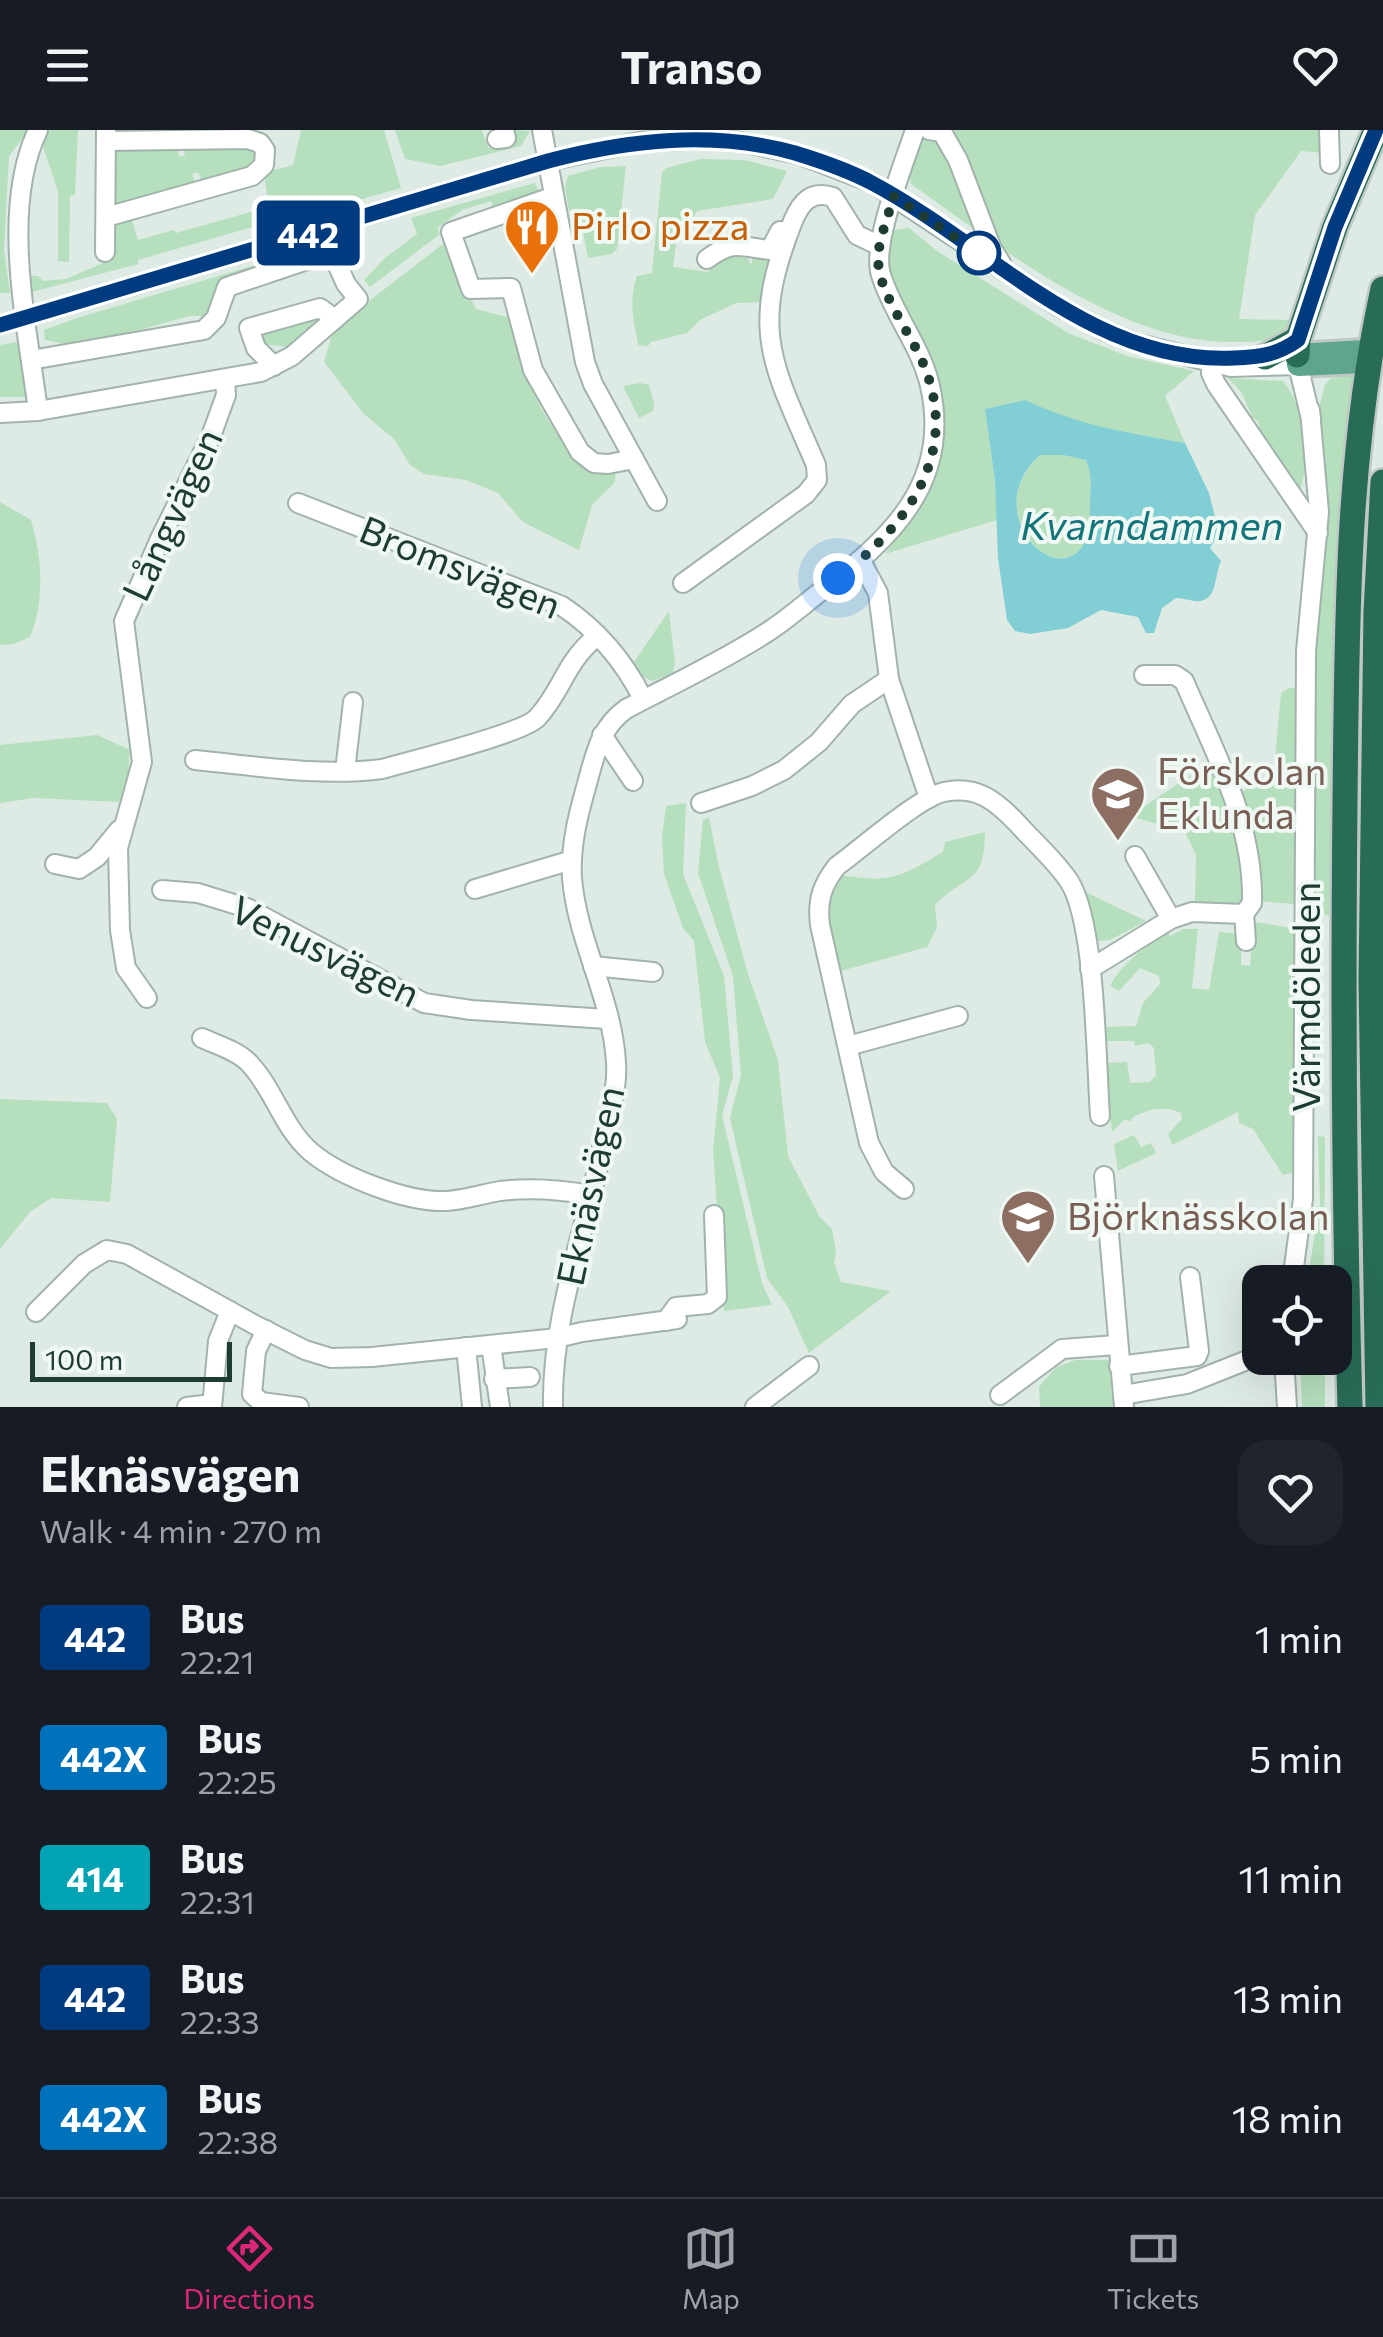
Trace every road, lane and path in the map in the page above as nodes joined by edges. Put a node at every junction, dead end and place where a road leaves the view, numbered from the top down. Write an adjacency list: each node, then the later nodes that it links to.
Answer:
1 (38, 130): 19 (street)
2 (542, 130): 8 (street)
3 (915, 130): 10 (street)
4 (929, 130): 17 (street)
5 (1329, 130): 9 (street)
6 (1376, 130): 23 (highway)
7 (106, 136): 13 (street); 13 (street)
8 (548, 161): 10 (street); 11 (street); 19 (street)
9 (1330, 164)
10 (893, 196): 14 (street); 17 (street)
11 (552, 197): 31 (street); 31 (street)
12 (798, 209): 14 (street); 16 (street); 37 (street)
13 (106, 217): 15 (street)
14 (878, 245): 36 (street)
15 (105, 252)
16 (707, 259)
17 (1007, 272): 26 (street)
18 (1383, 289): 97 (highway, Värmdöleden)
19 (20, 319): 21 (street); 25 (street)
20 (336, 319): 25 (street); 27 (street); 27 (street)
21 (0, 325)
22 (1265, 357): 23 (highway); 26 (street)
23 (1303, 357): 24 (main road); 26 (street); 35 (street)
24 (1364, 357)
25 (32, 360): 29 (street)
26 (1212, 360): 35 (street)
27 (274, 366): 28 (street)
28 (225, 380): 29 (street); 50 (street, Långvägen)
29 (38, 411): 30 (street)
30 (0, 413)
31 (634, 458): 33 (street)
32 (1383, 482): 38 (highway, Värmdöleden)
33 (658, 501)
34 (298, 502): 39 (street, Bromsvägen)
35 (1318, 533): 72 (street)
36 (860, 561): 41 (street); 42 (street)
37 (683, 583)
38 (1379, 623): 98 (highway, Värmdöleden)
39 (597, 636): 42 (street, Bromsvägen); 46 (street)
40 (1144, 675): 56 (street)
41 (889, 678): 48 (street); 49 (street)
42 (644, 700): 44 (street)
43 (354, 702): 46 (street)
44 (602, 735): 47 (street); 52 (street, Eknäsvägen)
45 (196, 760): 46 (street)
46 (345, 772)
47 (633, 781)
48 (929, 798): 60 (street); 66 (street)
49 (701, 803)
50 (126, 822): 53 (street); 62 (street, Långvägen)
51 (1135, 856): 57 (street)
52 (572, 860): 54 (street); 59 (street, Eknäsvägen)
53 (55, 864)
54 (475, 889)
55 (162, 890): 64 (street, Venusvägen)
56 (1244, 914): 57 (street); 58 (street)
57 (1171, 918): 60 (street)
58 (1246, 941)
59 (593, 966): 61 (street); 64 (street, Eknäsvägen)
60 (1090, 969): 67 (street)
61 (653, 972)
62 (147, 998)
63 (958, 1016): 66 (street)
64 (608, 1018): 70 (street, Eknäsvägen)
65 (202, 1038): 70 (street)
66 (848, 1046): 69 (street)
67 (1100, 1116)
68 (1104, 1176): 79 (street)
69 (904, 1189)
70 (592, 1194): 77 (street, Eknäsvägen)
71 (714, 1215): 77 (street)
72 (1294, 1265)
73 (1190, 1277): 83 (street)
74 (230, 1311): 75 (street); 76 (street); 89 (street)
75 (36, 1312)
76 (266, 1330): 80 (street); 91 (street)
77 (557, 1338): 78 (street); 94 (street, Eknäsvägen)
78 (491, 1344): 80 (street); 86 (street)
79 (1116, 1345): 83 (street); 87 (street)
80 (466, 1347): 92 (street)
81 (1242, 1362): 88 (street)
82 (809, 1366): 95 (street)
83 (1119, 1366): 88 (street)
84 (1285, 1375): 96 (street)
85 (530, 1377): 86 (street)
86 (494, 1380): 93 (street)
87 (1000, 1395)
88 (1123, 1401)
89 (212, 1406): 90 (street)
90 (188, 1407)
91 (299, 1407)
92 (472, 1407)
93 (500, 1407)
94 (553, 1407)
95 (755, 1407)
96 (1287, 1407)
97 (1350, 1407)
98 (1378, 1407)

